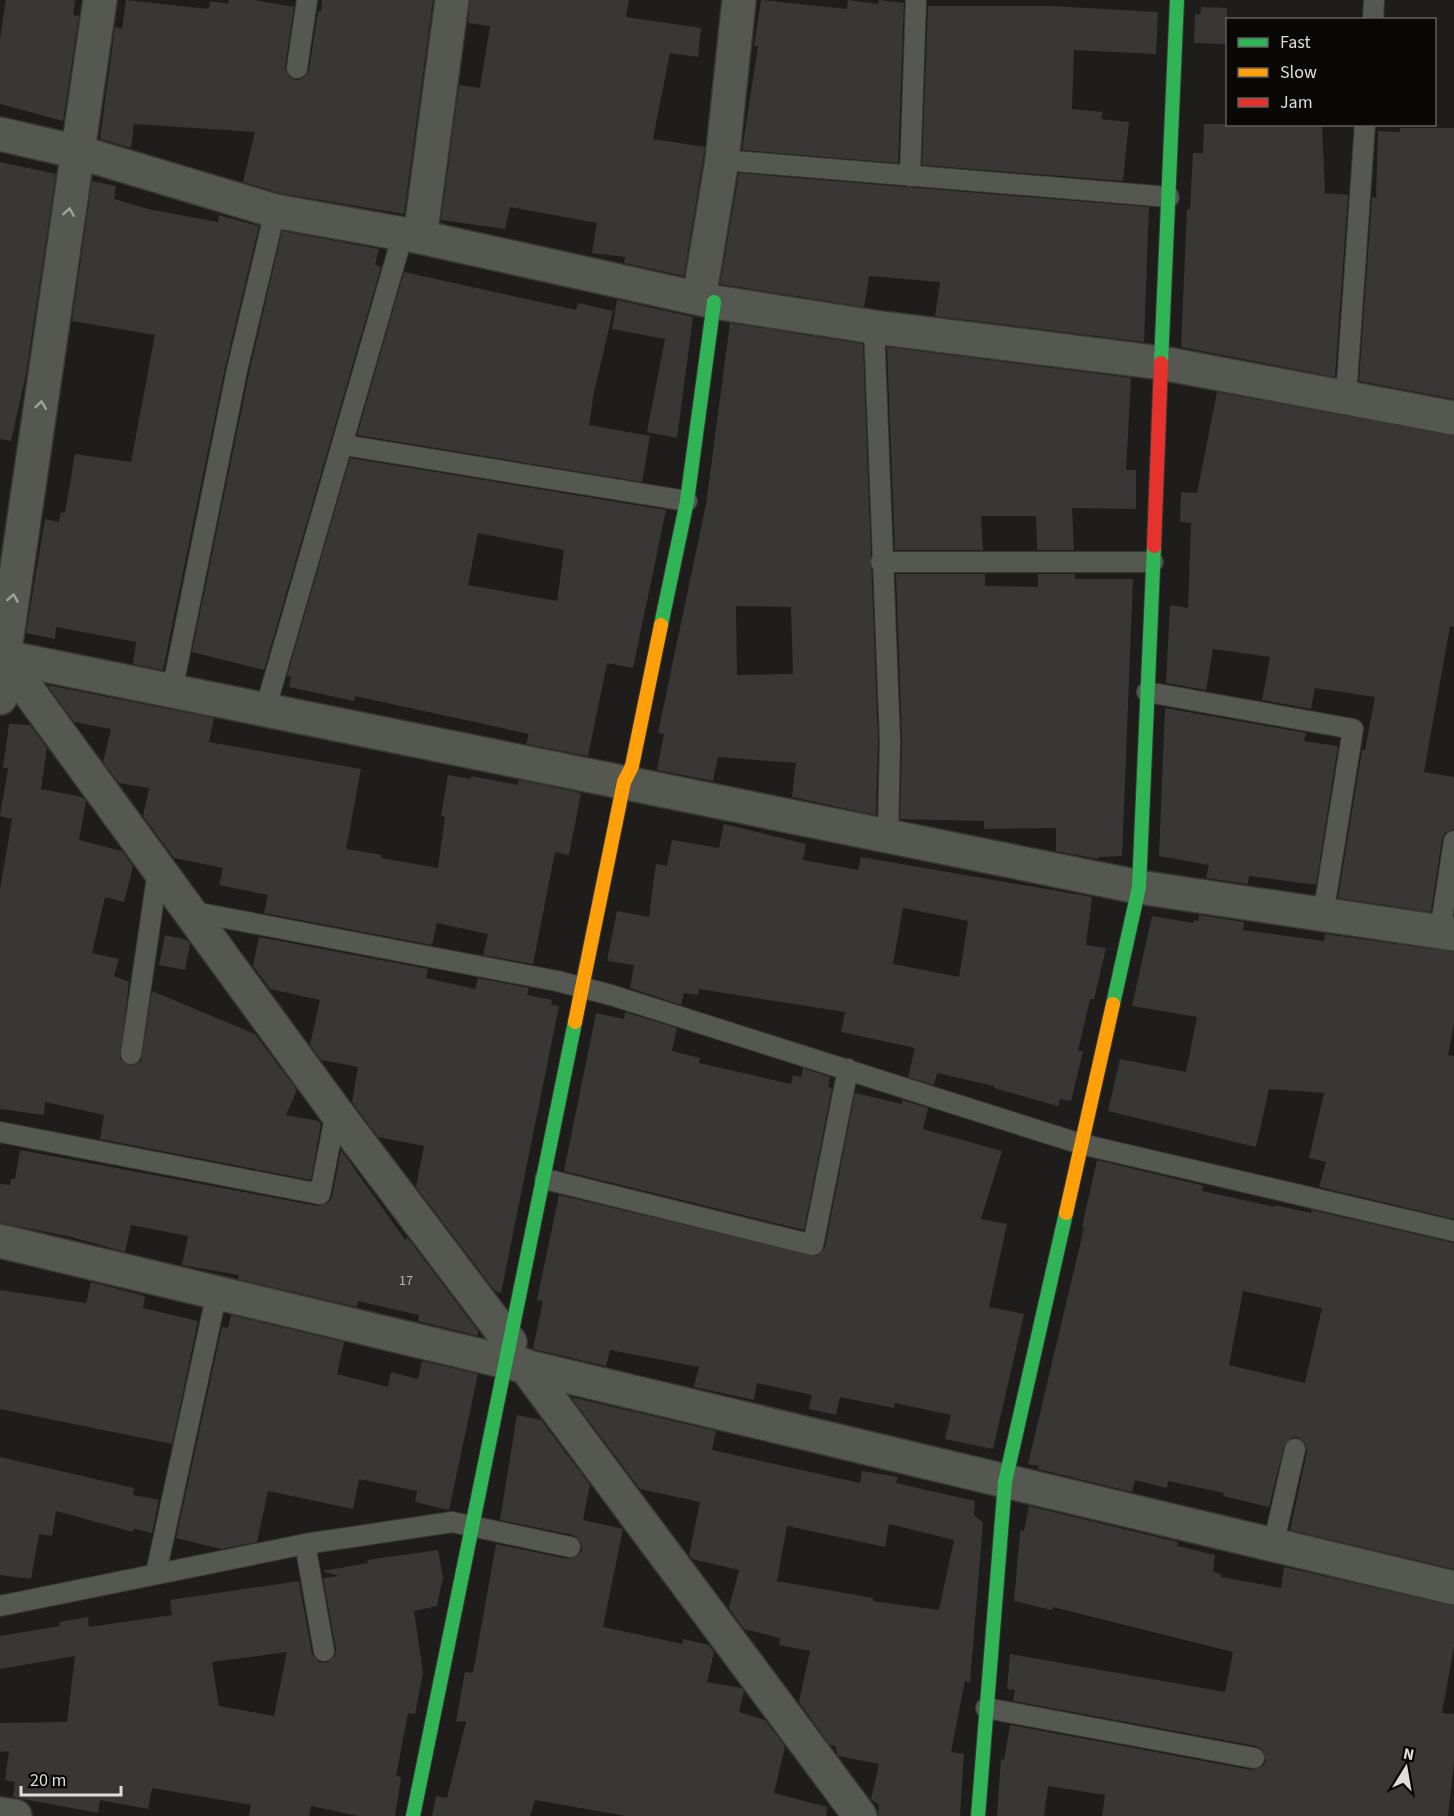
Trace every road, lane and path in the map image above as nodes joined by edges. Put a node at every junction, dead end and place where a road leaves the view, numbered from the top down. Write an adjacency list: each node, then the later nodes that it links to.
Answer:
1 (100, 0): 12 (street)
2 (307, 0): 9 (lane)
3 (452, 0): 17 (street)
4 (739, 0): 13 (street)
5 (916, 0): 14 (lane)
6 (1177, 0): 15 (street)
7 (1374, 0): 8 (lane)
8 (1373, 18)
9 (297, 68)
10 (1365, 126): 21 (lane)
11 (0, 134): 12 (street)
12 (78, 152): 16 (street); 27 (street, one-way to 12)
13 (722, 160): 14 (lane); 18 (street)
14 (910, 176): 15 (lane)
15 (1169, 197): 20 (street)
16 (275, 211): 17 (street); 28 (lane)
17 (411, 236): 18 (street); 23 (lane)
18 (706, 300): 19 (street); 24 (street)
19 (874, 327): 20 (street); 25 (lane)
20 (1162, 363): 21 (street); 26 (street)
21 (1346, 397): 22 (street)
22 (1454, 418)
23 (344, 445): 24 (lane); 31 (lane)
24 (687, 501): 32 (street)
25 (881, 562): 26 (lane); 33 (lane)
26 (1153, 562): 29 (street)
27 (1, 655): 28 (street); 30 (street); 35 (street)
28 (172, 691): 31 (street)
29 (1147, 692): 36 (street); 38 (lane)
30 (0, 698)
31 (265, 710): 32 (street)
32 (624, 782): 33 (street); 40 (street)
33 (888, 836): 36 (street)
34 (1454, 841): 39 (lane)
35 (158, 870): 37 (street); 41 (lane)
36 (1139, 887): 38 (street); 45 (street)
37 (189, 911): 40 (lane); 43 (street)
38 (1323, 915): 39 (street)
39 (1447, 933)
40 (581, 987): 42 (lane); 46 (street)
41 (131, 1053)
42 (848, 1069): 45 (lane); 46 (lane)
43 (336, 1112): 44 (lane); 50 (street)
44 (0, 1132)
45 (1081, 1144): 47 (lane); 52 (street)
46 (545, 1179): 50 (street)
47 (1454, 1231)
48 (0, 1241): 49 (street)
49 (217, 1292): 50 (street); 57 (lane)
50 (514, 1356): 52 (street); 53 (street); 66 (street)
51 (1295, 1449): 55 (lane)
52 (1005, 1482): 55 (street); 61 (street)
53 (473, 1527): 54 (lane); 56 (lane); 65 (street)
54 (305, 1544): 57 (lane); 60 (lane)
55 (1273, 1546): 58 (street)
56 (570, 1547)
57 (156, 1573): 59 (lane)
58 (1454, 1588)
59 (0, 1606)
60 (324, 1651)
61 (986, 1708): 62 (lane); 67 (street)
62 (1254, 1758)
63 (0, 1814): 64 (street)
64 (15, 1816)
65 (413, 1816)
66 (860, 1816)
67 (978, 1816)

